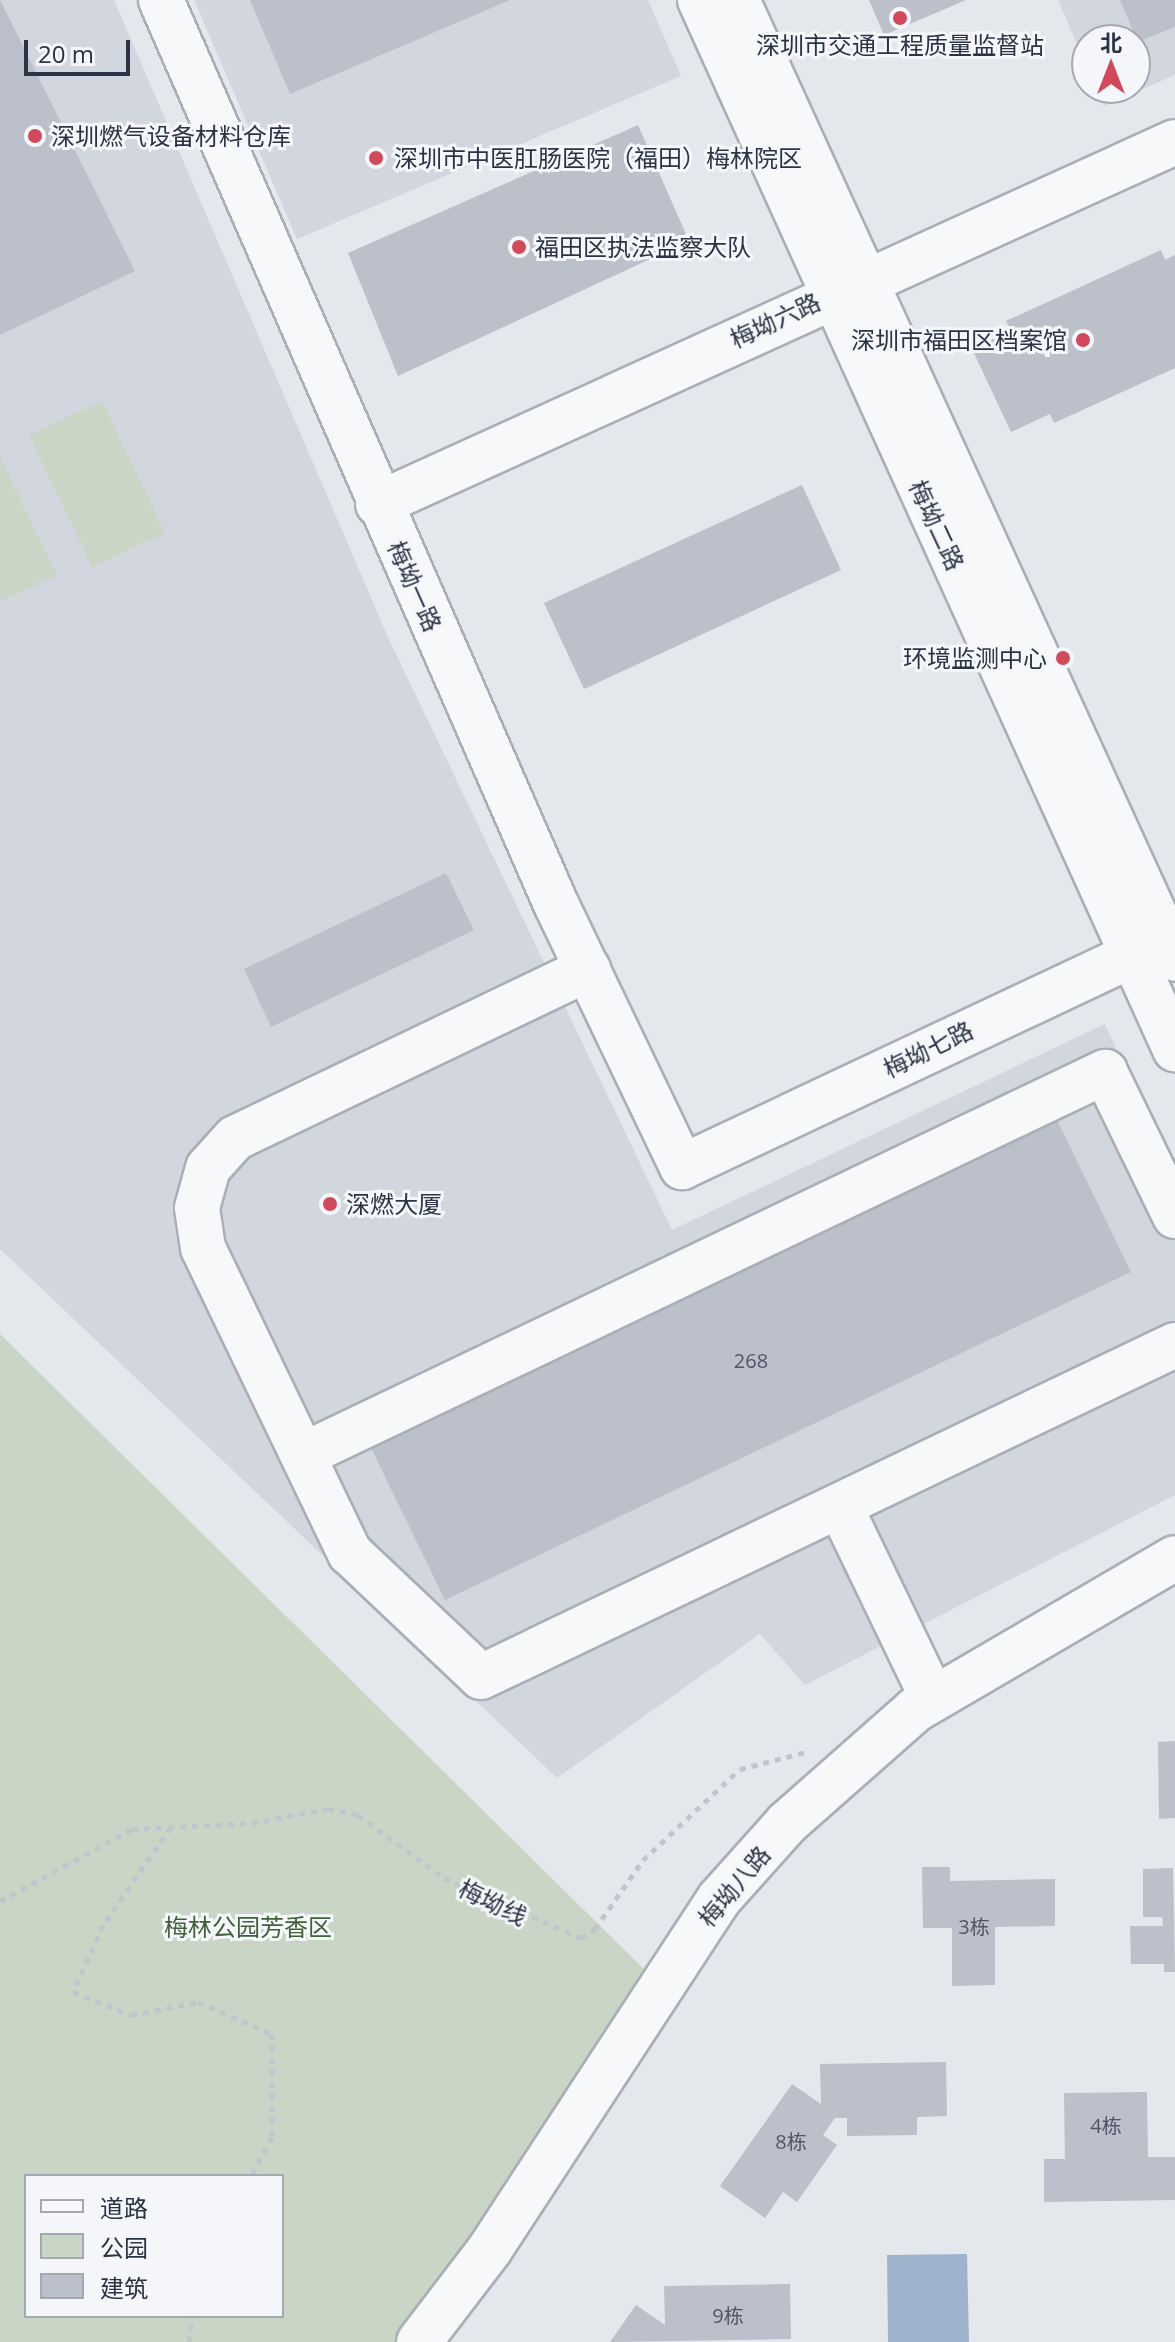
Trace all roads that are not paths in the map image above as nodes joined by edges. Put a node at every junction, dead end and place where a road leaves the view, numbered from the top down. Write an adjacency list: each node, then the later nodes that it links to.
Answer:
1 (161, 0): 6 (street, 梅坳一路)
2 (700, 0): 5 (street, 梅坳二路)
3 (737, 0): 5 (street, 梅坳二路)
4 (1175, 142): 5 (street, 梅坳六路)
5 (850, 286): 6 (street, 梅坳六路); 7 (street, 梅坳二路)
6 (378, 504): 8 (street, 梅坳一路)
7 (1162, 947): 9 (street, 梅坳二路); 10 (street, 梅坳七路)
8 (588, 969): 10 (street, 梅坳一路); 13 (street)
9 (1175, 1049)
10 (682, 1167)
11 (1175, 1216): 13 (street)
12 (1175, 1345): 14 (street)
13 (303, 1455): 14 (street)
14 (840, 1506): 16 (street)
15 (1175, 1558): 16 (street, 梅坳八路)
16 (933, 1699): 17 (street, 梅坳八路)
17 (419, 2342)

